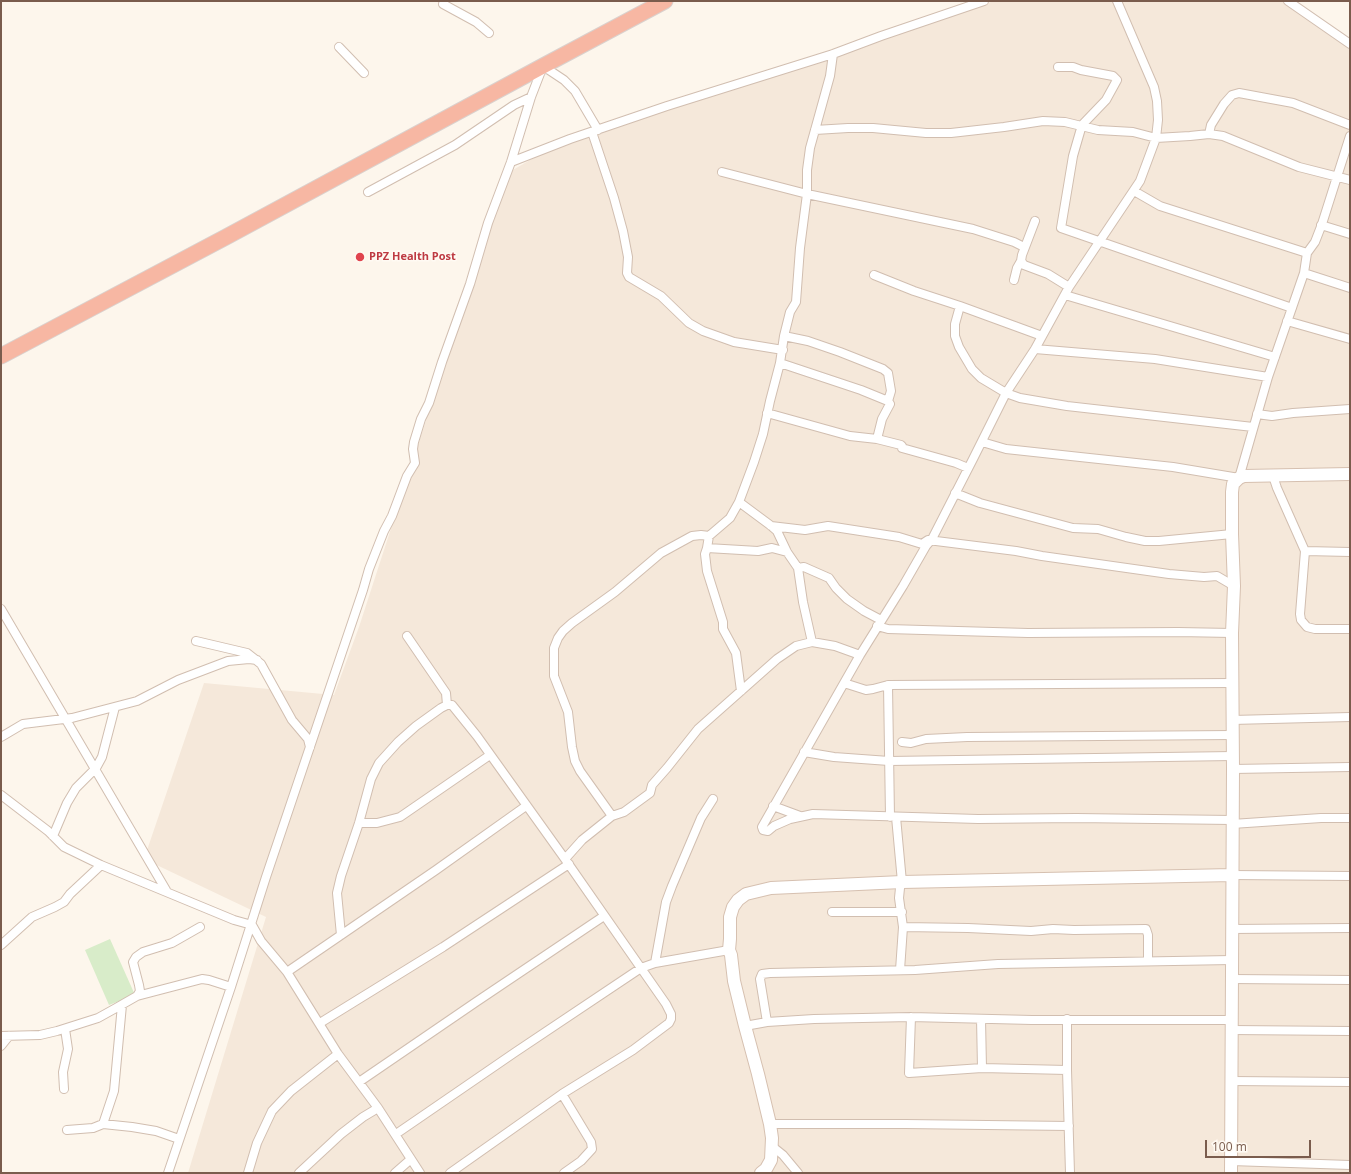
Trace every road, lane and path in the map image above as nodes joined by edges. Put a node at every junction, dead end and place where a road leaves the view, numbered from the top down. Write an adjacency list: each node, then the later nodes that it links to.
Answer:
1 (665, 1): 10 (highway)
2 (984, 1): 9 (street)
3 (1117, 1): 20 (street)
4 (1288, 1): 7 (street)
5 (443, 4): 6 (street)
6 (489, 33)
7 (1350, 44)
8 (339, 47): 12 (street)
9 (833, 54): 16 (street); 17 (street)
10 (542, 66): 13 (street); 17 (street); 49 (highway)
11 (1058, 67): 14 (street)
12 (364, 73)
13 (531, 97): 21 (street); 26 (street)
14 (1082, 125): 16 (street); 20 (street); 31 (street)
15 (1350, 125): 18 (street)
16 (816, 130): 27 (street)
17 (595, 132): 21 (street); 48 (street)
18 (1209, 134): 20 (street); 23 (street)
19 (1350, 136): 23 (street)
20 (1156, 138): 25 (street)
21 (511, 162): 98 (street)
22 (722, 172): 27 (street)
23 (1338, 177): 24 (street); 29 (street)
24 (1350, 180)
25 (1134, 191): 31 (street); 33 (street)
26 (368, 192)
27 (807, 194): 32 (street); 44 (street)
28 (1035, 222): 32 (street)
29 (1321, 224): 30 (street); 33 (street)
30 (1350, 234)
31 (1100, 242): 38 (street); 42 (street)
32 (1024, 247): 34 (street)
33 (1307, 253): 35 (street)
34 (1021, 261): 37 (street); 38 (street)
35 (1304, 273): 39 (street); 42 (street)
36 (874, 275): 41 (street)
37 (1014, 280)
38 (1069, 287): 40 (street)
39 (1350, 288)
40 (1065, 295): 45 (street); 50 (street)
41 (960, 306): 45 (street); 53 (street)
42 (1292, 308): 43 (street)
43 (1287, 321): 46 (street); 50 (street)
44 (784, 336): 48 (street); 54 (street)
45 (1042, 336): 47 (street)
46 (1350, 340)
47 (1035, 349): 52 (street); 53 (street)
48 (783, 350): 51 (street)
49 (1, 356)
50 (1275, 357): 52 (street)
51 (780, 363): 54 (street); 56 (street)
52 (1268, 377): 57 (street)
53 (1006, 393): 58 (street); 60 (street)
54 (888, 402): 59 (street)
55 (1350, 409): 57 (street)
56 (767, 413): 59 (street); 66 (street)
57 (1257, 414): 58 (street)
58 (1253, 427): 64 (street)
59 (877, 440): 61 (street)
60 (982, 442): 61 (street); 64 (street)
61 (968, 468): 65 (street)
62 (1350, 474): 63 (street)
63 (1273, 476): 64 (street); 72 (street)
64 (1239, 478): 68 (street)
65 (955, 494): 68 (street); 70 (street)
66 (739, 502): 67 (street); 69 (street)
67 (771, 526): 70 (street); 73 (street)
68 (1232, 534): 76 (street)
69 (709, 536): 71 (street); 110 (street)
70 (930, 540): 76 (street); 78 (street)
71 (708, 548): 73 (street); 89 (street)
72 (1305, 551): 74 (street); 79 (street)
73 (787, 552): 75 (street)
74 (1350, 552)
75 (798, 568): 78 (street); 83 (street)
76 (1234, 586): 80 (street)
77 (1, 608): 93 (street)
78 (879, 623): 80 (street); 84 (street)
79 (1350, 629)
80 (1232, 633): 87 (street)
81 (407, 636): 90 (street)
82 (196, 641): 85 (street)
83 (812, 642): 84 (street); 89 (street)
84 (860, 655): 86 (street)
85 (257, 660): 91 (street); 98 (street)
86 (844, 683): 88 (street); 99 (street)
87 (1232, 683): 88 (street); 94 (street)
88 (888, 686): 102 (street)
89 (741, 691): 110 (street)
90 (448, 705): 100 (street); 115 (street)
91 (116, 707): 93 (street); 104 (street)
92 (1350, 717): 94 (street)
93 (65, 719): 96 (street); 104 (street)
94 (1232, 720): 95 (street)
95 (1232, 735): 97 (street); 101 (street)
96 (1, 737)
97 (902, 742)
98 (310, 747): 126 (street)
99 (804, 752): 102 (street); 109 (street)
100 (490, 755): 108 (street); 115 (street)
101 (1233, 756): 102 (street); 105 (street)
102 (889, 761): 112 (street)
103 (1350, 766): 105 (street)
104 (95, 769): 116 (street); 122 (street)
105 (1233, 769): 114 (street)
106 (1, 794): 116 (street)
107 (713, 799): 136 (street)
108 (526, 806): 117 (street); 131 (street)
109 (773, 806): 111 (street); 111 (street)
110 (612, 816): 117 (street)
111 (800, 816): 112 (street)
112 (893, 817): 114 (street); 121 (street)
113 (1350, 818): 114 (street)
114 (1232, 822): 119 (street)
115 (359, 823): 131 (street)
116 (53, 836): 118 (street)
117 (567, 861): 125 (street); 149 (street)
118 (101, 864): 122 (street); 132 (street)
119 (1232, 875): 120 (street); 121 (street); 130 (street)
120 (1350, 876)
121 (902, 882): 124 (street); 133 (street)
122 (166, 890): 126 (street)
123 (832, 912): 124 (street)
124 (902, 912): 128 (street)
125 (604, 916): 137 (street); 160 (street)
126 (252, 925): 139 (street); 142 (street)
127 (200, 927): 143 (street)
128 (903, 927): 135 (street); 138 (street)
129 (1350, 928): 130 (street)
130 (1232, 929): 134 (street)
131 (341, 935): 139 (street)
132 (1, 944)
133 (728, 950): 136 (street); 151 (street)
134 (1232, 960): 135 (street); 140 (street)
135 (1148, 961): 138 (street)
136 (655, 964): 137 (street)
137 (641, 968): 163 (street); 169 (street)
138 (900, 970): 148 (street)
139 (287, 972): 149 (street)
140 (1232, 979): 141 (street); 150 (street)
141 (1350, 980)
142 (231, 987): 143 (street); 170 (street)
143 (136, 996): 144 (street)
144 (122, 1005): 152 (street); 165 (street)
145 (911, 1017): 146 (street); 148 (street); 157 (street)
146 (981, 1018): 147 (street); 157 (street)
147 (1067, 1020): 150 (street); 158 (street)
148 (767, 1022): 151 (street)
149 (320, 1024): 156 (street)
150 (1231, 1025): 153 (street); 159 (street)
151 (745, 1026): 166 (street)
152 (65, 1029): 154 (street); 162 (street)
153 (1350, 1031)
154 (5, 1036): 155 (street)
155 (1, 1046)
156 (338, 1054): 160 (street); 176 (street)
157 (982, 1068): 158 (street)
158 (1067, 1070): 167 (street)
159 (1231, 1081): 161 (street); 173 (street)
160 (359, 1082): 164 (street)
161 (1350, 1082)
162 (64, 1089)
163 (562, 1094): 180 (street); 181 (street)
164 (378, 1108): 169 (street); 177 (street)
165 (103, 1124): 168 (street); 170 (street)
166 (770, 1124): 167 (street); 171 (street)
167 (1069, 1126): 184 (street)
168 (67, 1130)
169 (396, 1134): 172 (street)
170 (180, 1139): 175 (street)
171 (773, 1147): 182 (street); 183 (street)
172 (411, 1159): 178 (street); 179 (street)
173 (1231, 1161): 174 (street); 185 (street)
174 (1350, 1165)
175 (168, 1173)
176 (248, 1173)
177 (299, 1173)
178 (395, 1173)
179 (420, 1173)
180 (450, 1173)
181 (564, 1173)
182 (762, 1173)
183 (798, 1173)
184 (1070, 1173)
185 (1231, 1173)

